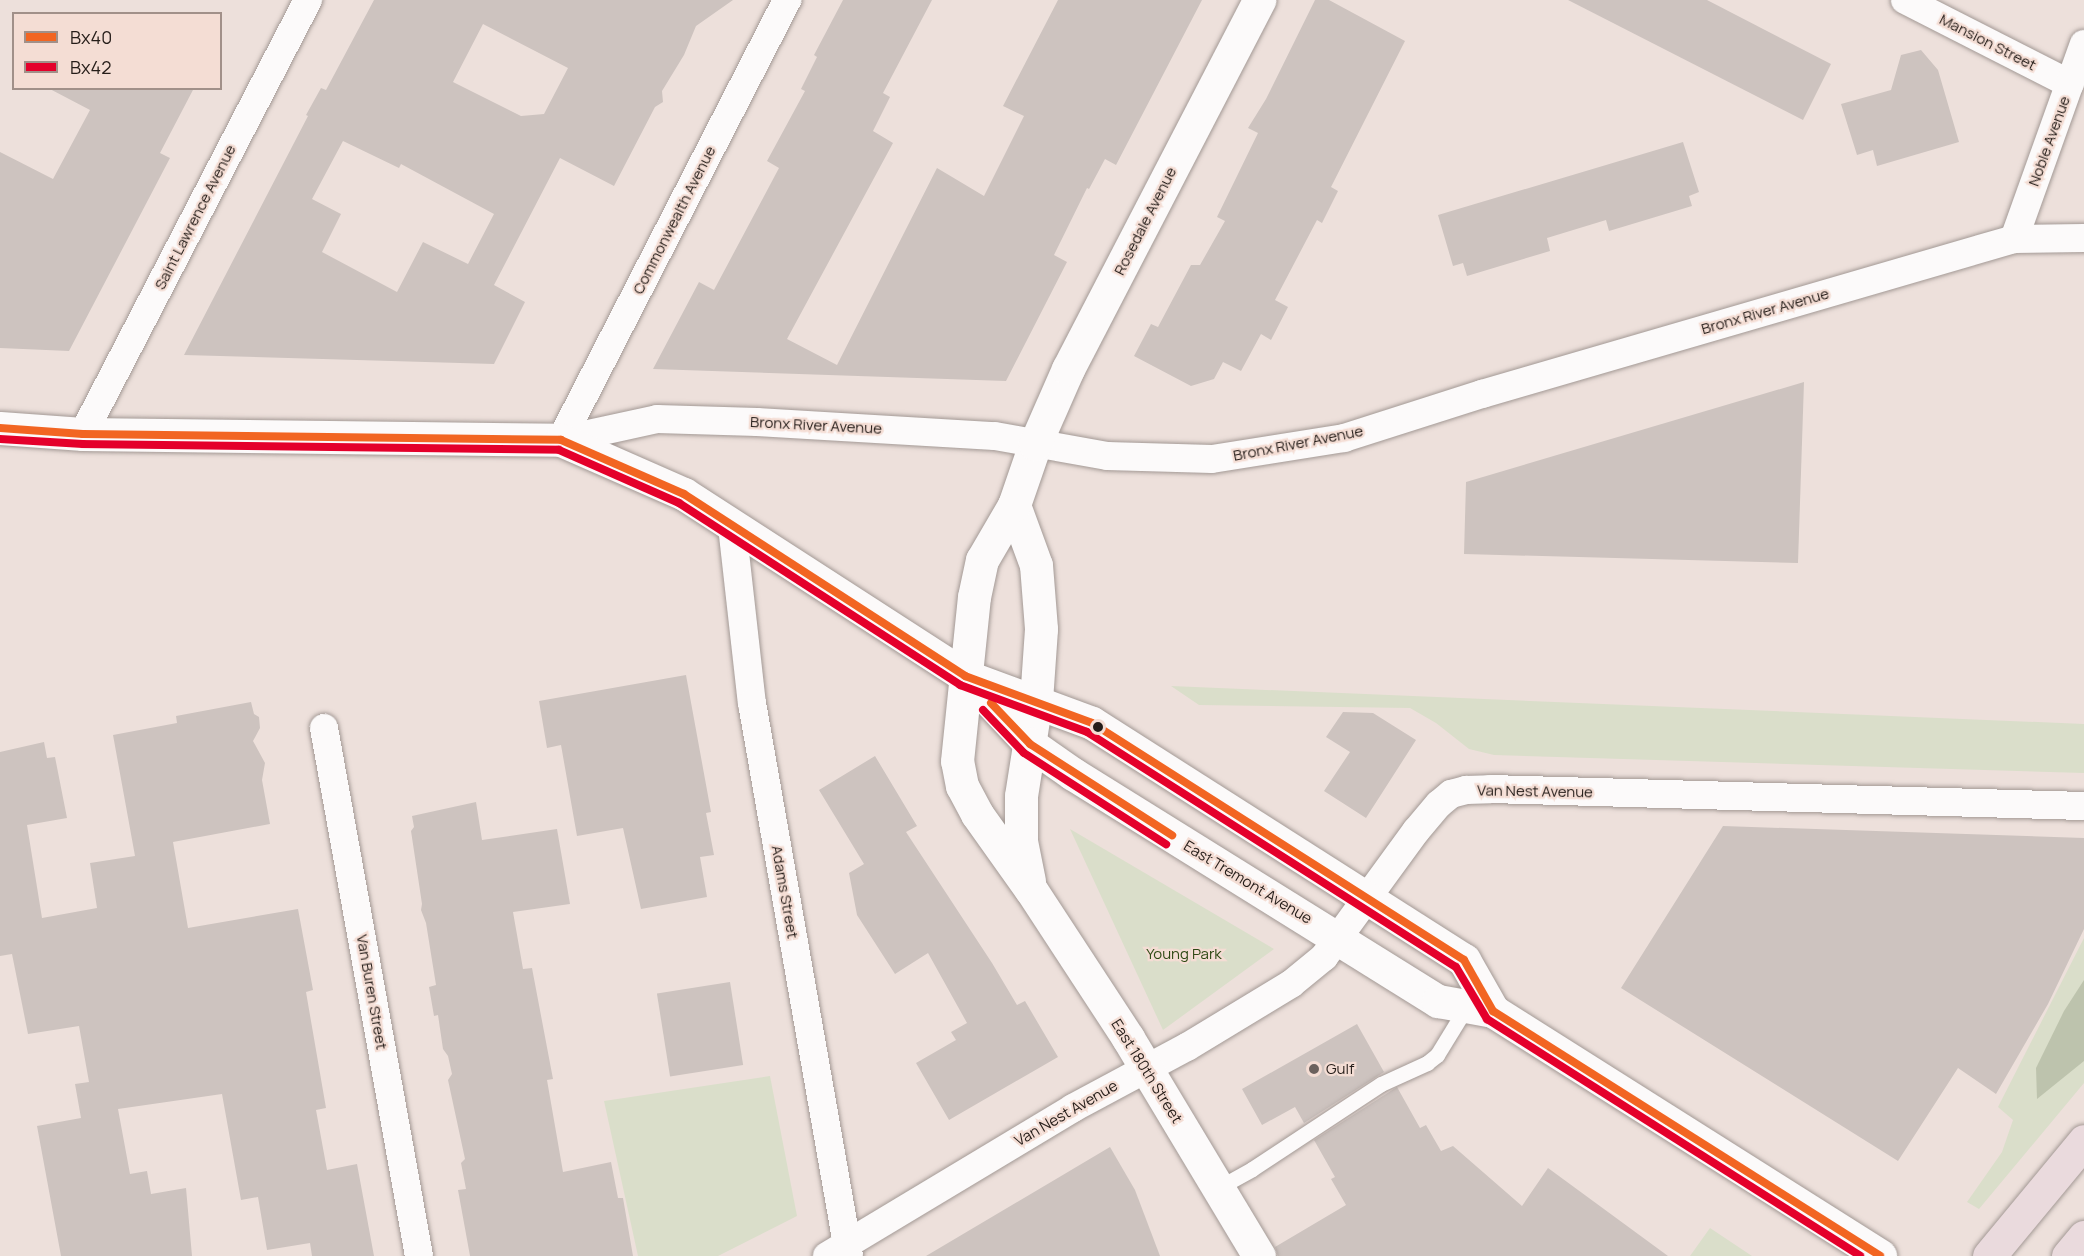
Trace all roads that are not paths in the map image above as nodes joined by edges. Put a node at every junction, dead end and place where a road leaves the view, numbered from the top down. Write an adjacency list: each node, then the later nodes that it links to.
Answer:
1 (308, 0): 10 (street, Saint Lawrence Avenue)
2 (787, 0): 11 (street, Commonwealth Avenue)
3 (1259, 0): 12 (main road, Rosedale Avenue)
4 (1905, 0): 6 (street, Mansion Street)
5 (2084, 44): 6 (street, Noble Avenue)
6 (2070, 84): 8 (street, Noble Avenue)
7 (2084, 238): 8 (street, Bronx River Avenue)
8 (2014, 239): 12 (street, Bronx River Avenue)
9 (0, 428): 10 (main road, East Tremont Avenue)
10 (83, 434): 11 (main road, East Tremont Avenue)
11 (561, 440): 12 (street, Bronx River Avenue); 14 (main road, East Tremont Avenue)
12 (1035, 444): 13 (main road, East 180th Street)
13 (1014, 505): 15 (main road, East 180th Street); 16 (main road, East 180th Street)
14 (732, 526): 15 (main road, East Tremont Avenue); 28 (street, Adams Street)
15 (975, 692): 16 (main road, East Tremont Avenue); 18 (main road, East Tremont Avenue); 20 (main road, East 180th Street)
16 (1036, 695): 18 (main road, East 180th Street); 21 (main road, East Tremont Avenue)
17 (324, 728): 29 (street, Van Buren Street)
18 (1030, 744): 20 (main road, East 180th Street); 22 (main road, East Tremont Avenue)
19 (2084, 806): 21 (street, Van Nest Avenue)
20 (1031, 890): 24 (main road, East 180th Street)
21 (1368, 899): 22 (street, Van Nest Avenue); 23 (main road, East Tremont Avenue)
22 (1339, 938): 23 (main road, East Tremont Avenue); 24 (street, Van Nest Avenue)
23 (1480, 1008): 26 (lane); 31 (main road, East Tremont Avenue)
24 (1146, 1068): 26 (main road, East 180th Street); 28 (street, Van Nest Avenue)
25 (2084, 1141): 32 (highway)
26 (1218, 1188): 30 (main road, East 180th Street)
27 (2084, 1237): 33 (highway)
28 (841, 1252)
29 (419, 1256)
30 (1259, 1256)
31 (1880, 1256)
32 (1989, 1256)
33 (2068, 1256)

